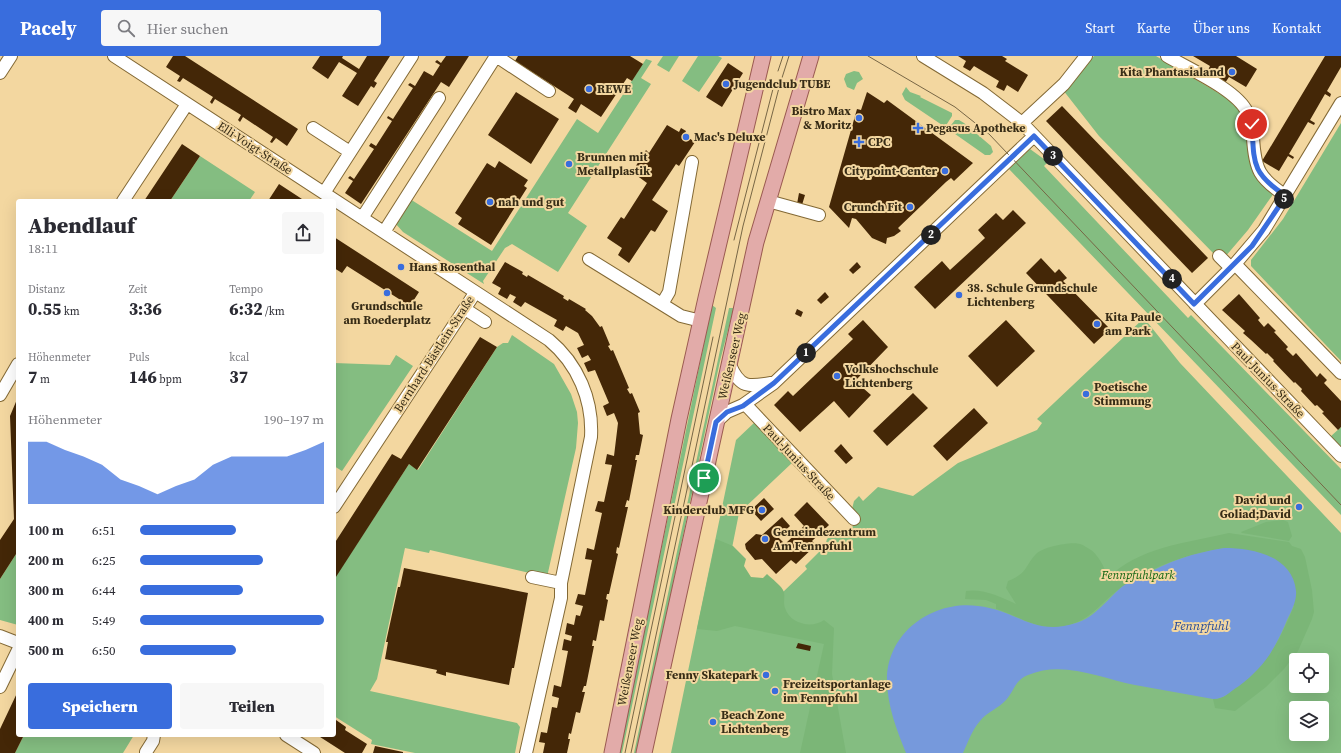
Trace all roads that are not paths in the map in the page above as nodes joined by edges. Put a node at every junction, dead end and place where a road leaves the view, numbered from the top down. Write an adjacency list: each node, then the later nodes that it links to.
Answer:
1 (11, 56): 11 (street)
2 (114, 56): 10 (street, Elli-Voigt-Straße)
3 (412, 56): 19 (street)
4 (496, 56): 12 (street); 29 (street)
5 (763, 56): 37 (main road, Weißenseer Weg)
6 (811, 56): 26 (main road, Weißenseer Weg)
7 (923, 56): 16 (street, Paul-Junius-Straße)
8 (1086, 56): 16 (street)
9 (1168, 56): 22 (street)
10 (128, 60): 15 (street, Elli-Voigt-Straße)
11 (0, 73)
12 (549, 91)
13 (439, 98): 28 (street)
14 (1341, 103): 22 (street)
15 (187, 104): 21 (street, Elli-Voigt-Straße); 23 (street)
16 (1022, 123): 18 (street, Paul-Junius-Straße)
17 (313, 128): 19 (street)
18 (1034, 136): 35 (street, Paul-Junius-Straße); 42 (street)
19 (350, 152): 21 (street)
20 (692, 162): 34 (street)
21 (324, 193): 24 (street, Bernhard-Bästlein-Straße)
22 (1286, 196): 32 (street)
23 (125, 199)
24 (333, 199)
25 (336, 201): 28 (street, Bernhard-Bästlein-Straße)
26 (768, 201): 27 (street); 39 (main road, Weißenseer Weg)
27 (819, 215)
28 (362, 218): 29 (street, Bernhard-Bästlein-Straße)
29 (384, 232): 33 (street, Bernhard-Bästlein-Straße)
30 (1219, 256): 32 (street)
31 (589, 259): 34 (street)
32 (1233, 266): 35 (street); 41 (street)
33 (475, 293): 36 (street, Bernhard-Bästlein-Straße); 50 (street)
34 (662, 304): 37 (street)
35 (1194, 304): 46 (street, Paul-Junius-Straße)
36 (465, 309): 38 (street); 47 (street, Bernhard-Bästlein-Straße)
37 (701, 321): 60 (main road, Weißenseer Weg)
38 (484, 322)
39 (730, 365): 42 (street); 45 (main road, Weißenseer Weg)
40 (16, 367): 43 (street)
41 (1341, 373)
42 (774, 383): 44 (street)
43 (0, 395)
44 (745, 404): 45 (street); 48 (street, Paul-Junius-Straße)
45 (716, 422): 61 (main road, Weißenseer Weg)
46 (1341, 456)
47 (336, 504)
48 (854, 519)
49 (532, 577): 50 (street)
50 (561, 583): 59 (street)
51 (0, 636): 52 (street)
52 (16, 642)
53 (16, 654): 54 (street)
54 (0, 687)
55 (154, 737): 57 (street)
56 (289, 737): 58 (street)
57 (146, 752)
58 (314, 753)
59 (526, 753)
60 (612, 753)
61 (644, 753)

